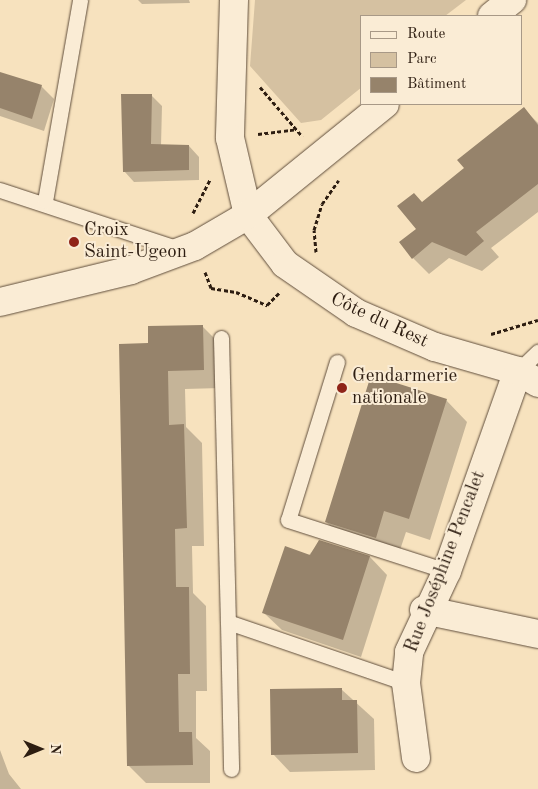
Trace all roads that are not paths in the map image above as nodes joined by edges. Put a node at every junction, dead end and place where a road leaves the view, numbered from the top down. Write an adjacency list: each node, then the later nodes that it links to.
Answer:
1 (80, 0): 7 (lane)
2 (234, 0): 8 (street)
3 (512, 0): 4 (street)
4 (493, 15)
5 (384, 105): 8 (street)
6 (0, 190): 7 (lane)
7 (45, 201): 9 (lane)
8 (248, 215): 9 (street); 14 (street, Côte du Rest)
9 (184, 250): 10 (street)
10 (0, 302)
11 (221, 338): 17 (lane)
12 (538, 352): 14 (lane)
13 (337, 362): 15 (lane)
14 (528, 377): 15 (street, Rue Joséphine Pencalet)
15 (447, 571): 16 (street, Rue Joséphine Pencalet)
16 (424, 610): 18 (street); 19 (street, Rue Joséphine Pencalet)
17 (228, 622): 19 (lane); 21 (lane)
18 (538, 634)
19 (406, 683): 20 (street, Rue Joséphine Pencalet)
20 (416, 758)
21 (231, 769)

